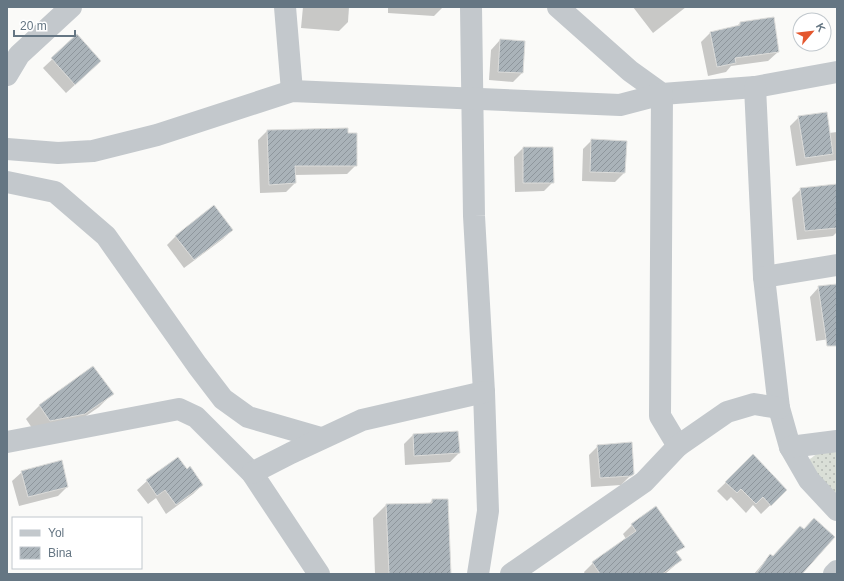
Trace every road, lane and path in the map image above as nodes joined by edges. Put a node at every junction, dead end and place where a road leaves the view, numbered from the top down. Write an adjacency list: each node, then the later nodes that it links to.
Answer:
1 (71, 7): 6 (street)
2 (285, 7): 8 (street)
3 (471, 7): 10 (street)
4 (571, 11): 9 (street)
5 (837, 72): 7 (street)
6 (7, 75)
7 (755, 87): 9 (street); 14 (street)
8 (292, 91): 10 (street); 11 (street)
9 (662, 94): 10 (street); 20 (street)
10 (472, 99): 15 (street)
11 (7, 149)
12 (7, 182): 17 (street)
13 (837, 265): 14 (street)
14 (764, 277): 16 (street)
15 (484, 392): 17 (street); 25 (street)
16 (779, 408): 20 (street); 21 (street)
17 (321, 438): 22 (street)
18 (837, 441): 21 (street)
19 (7, 442): 22 (street)
20 (678, 446): 27 (street)
21 (790, 446): 23 (street)
22 (252, 473): 26 (street)
23 (837, 510)
24 (837, 571): 28 (street)
25 (484, 573)
26 (320, 574)
27 (511, 574)
28 (834, 574)

